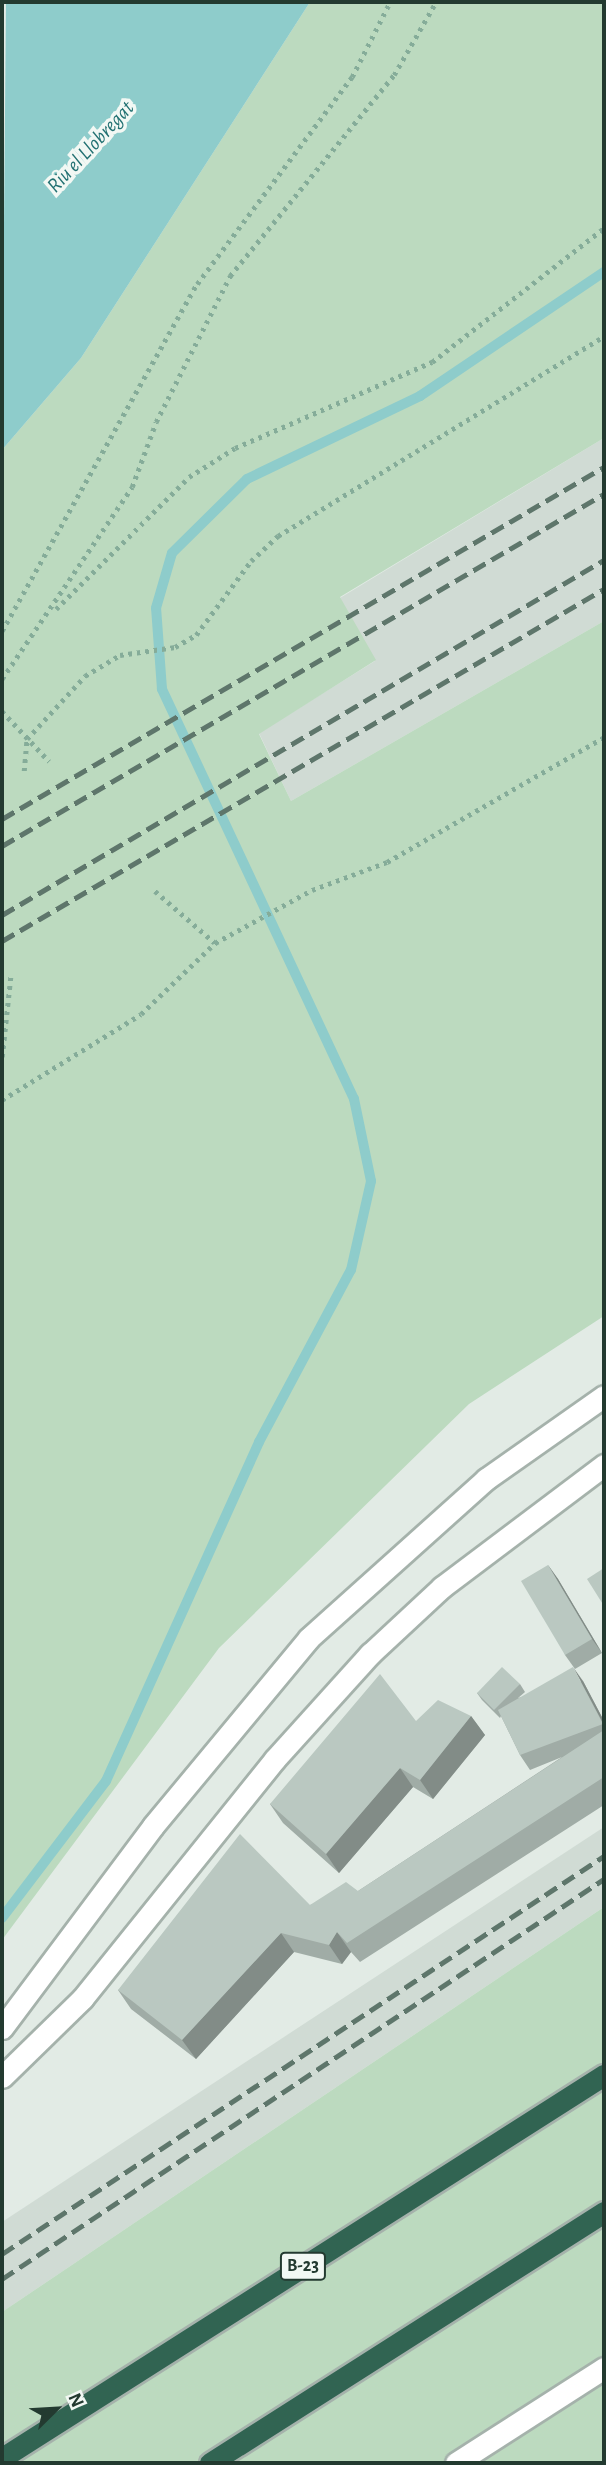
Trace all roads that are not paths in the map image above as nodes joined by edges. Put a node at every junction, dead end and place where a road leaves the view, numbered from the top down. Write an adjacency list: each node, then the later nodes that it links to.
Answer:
1 (604, 1396): 3 (street)
2 (604, 1465): 5 (street)
3 (2, 2028)
4 (604, 2075): 8 (highway, B-23)
5 (2, 2077)
6 (604, 2212): 9 (highway)
7 (604, 2368): 10 (street)
8 (2, 2458)
9 (210, 2463)
10 (456, 2463)

